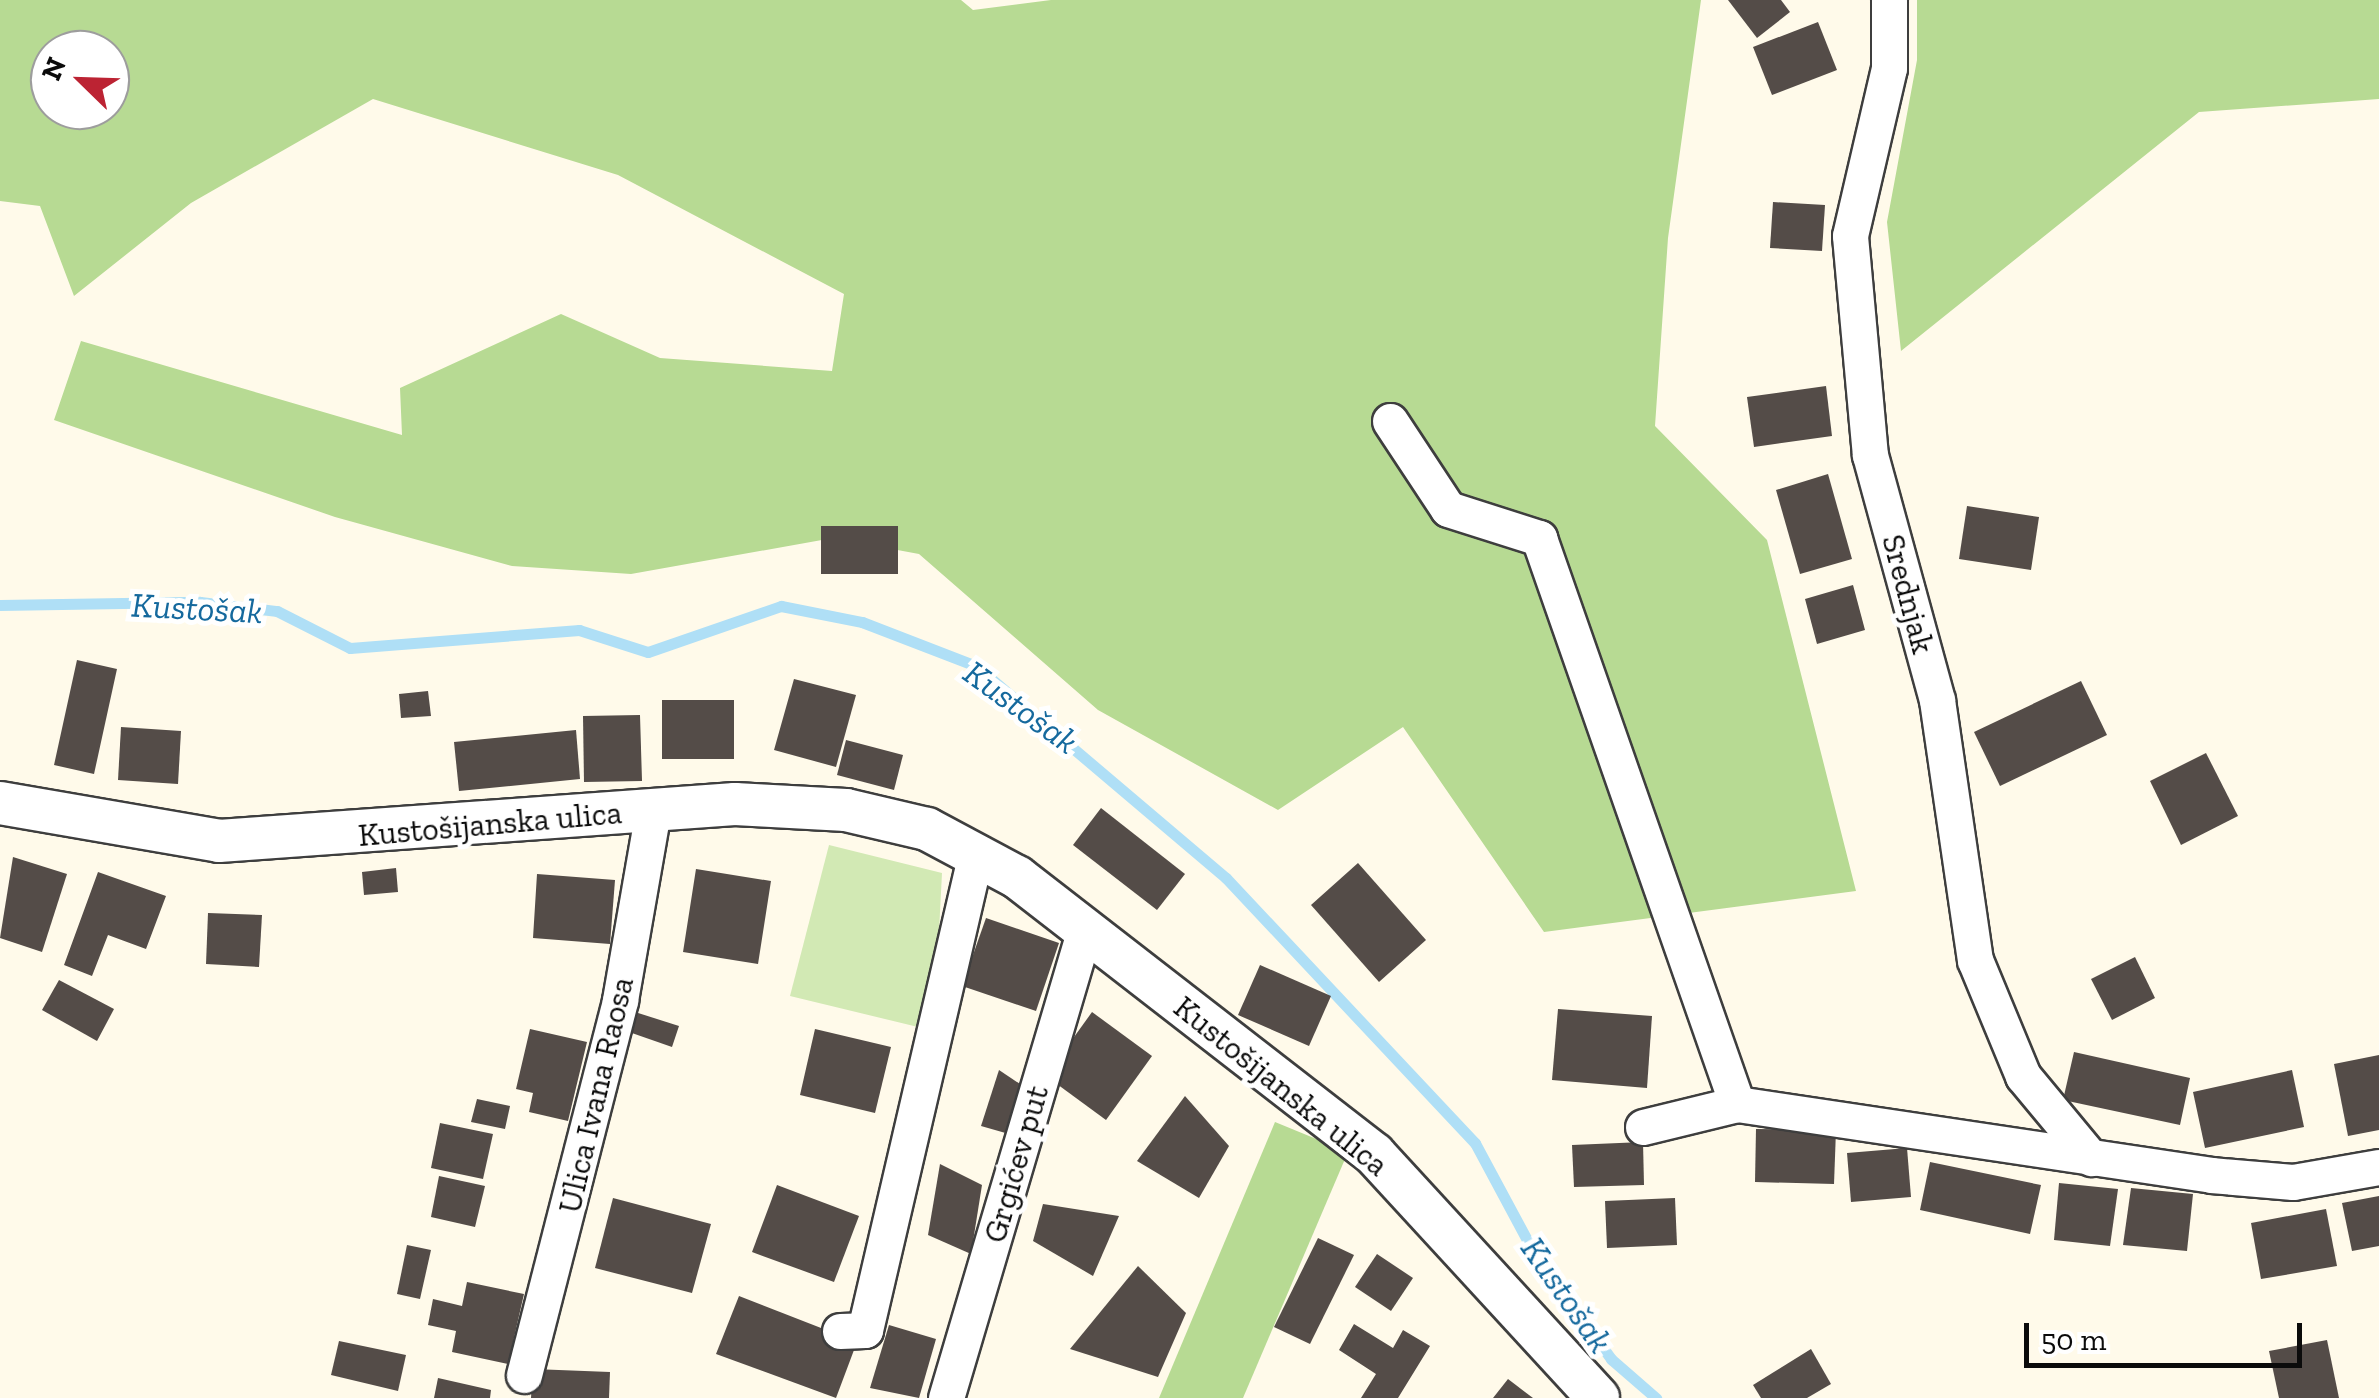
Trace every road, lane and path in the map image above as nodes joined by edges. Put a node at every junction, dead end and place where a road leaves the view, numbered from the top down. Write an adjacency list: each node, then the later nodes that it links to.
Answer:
1 (1889, 0): 9 (street, Srednjak)
2 (1390, 421): 7 (street)
3 (0, 803): 4 (street, Kustošijanska ulica)
4 (652, 810): 5 (street, Kustošijanska ulica); 12 (street, Ulica Ivana Raosa)
5 (976, 852): 6 (street, Kustošijanska ulica); 11 (street)
6 (1085, 929): 13 (street, Grgićev put); 14 (street, Kustošijanska ulica)
7 (1738, 1104): 8 (street); 9 (street)
8 (1643, 1127)
9 (2092, 1158): 10 (street)
10 (2379, 1166)
11 (840, 1331)
12 (524, 1376)
13 (946, 1398)
14 (1598, 1398)

